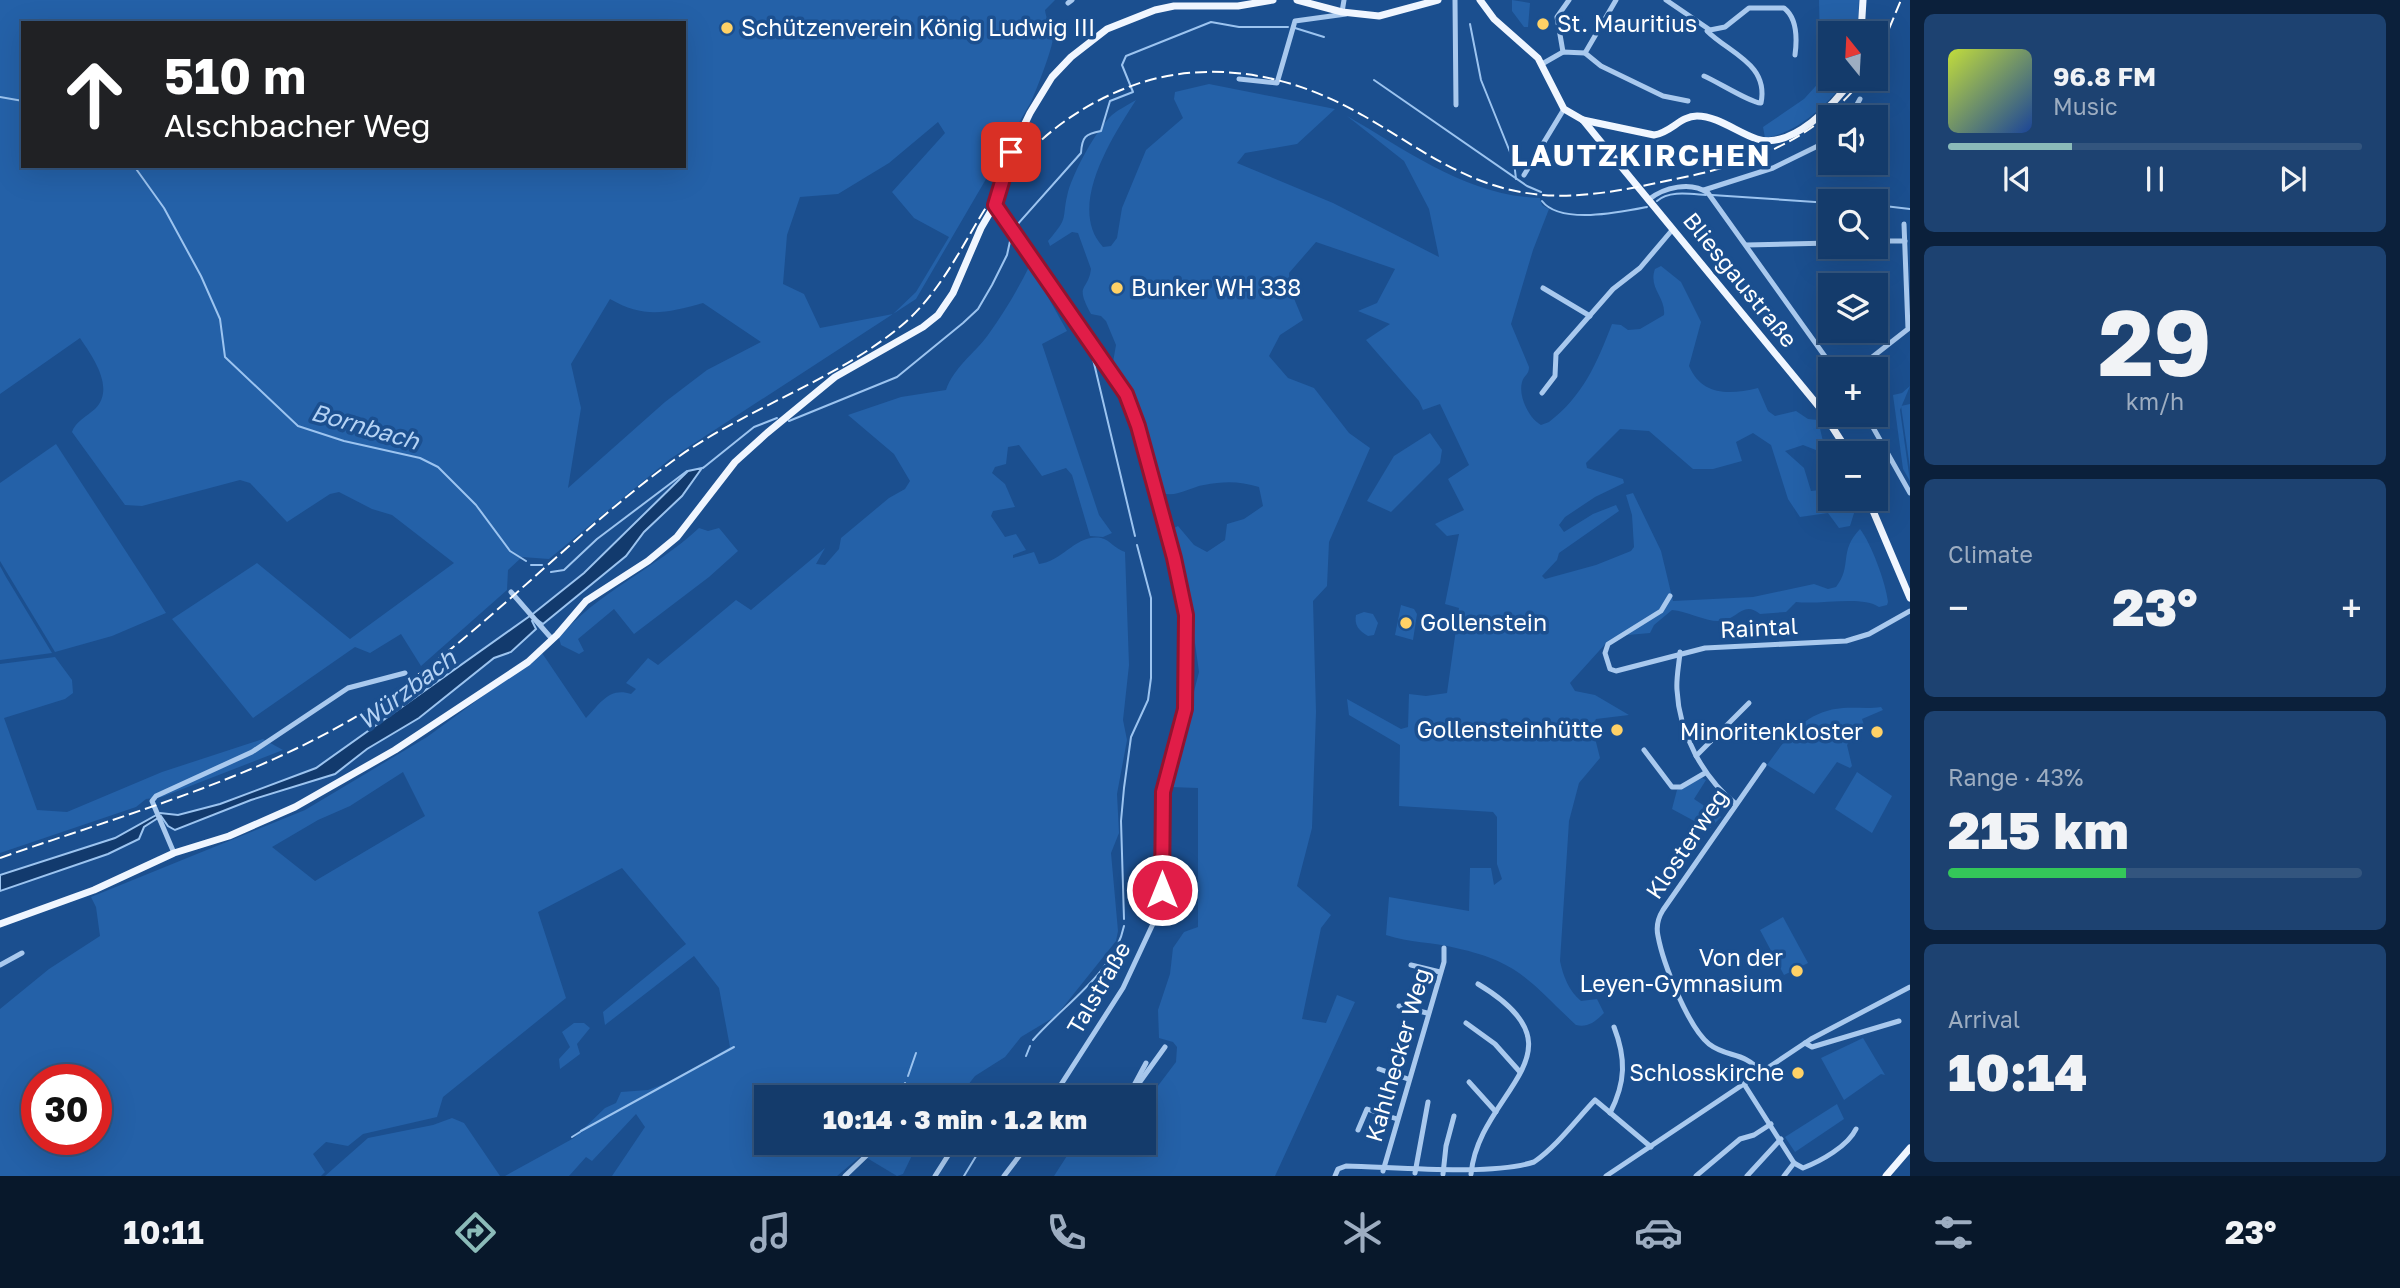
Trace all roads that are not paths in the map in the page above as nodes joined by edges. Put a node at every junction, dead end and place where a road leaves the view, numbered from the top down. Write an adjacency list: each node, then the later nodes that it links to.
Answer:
1 (1273, 0): 33 (main road)
2 (1297, 0): 11 (main road)
3 (1344, 0): 11 (street)
4 (1438, 0): 11 (main road)
5 (1455, 0): 23 (street)
6 (1480, 0): 17 (main road)
7 (1569, 0): 14 (street)
8 (1616, 0): 15 (street)
9 (1666, 0): 13 (street)
10 (1863, 0): 12 (main road)
11 (1345, 12): 19 (street)
12 (1862, 21)
13 (1706, 29): 16 (street); 18 (street)
14 (1563, 52): 15 (street); 17 (street)
15 (1585, 53): 22 (street)
16 (1795, 55)
17 (1542, 64): 25 (main road)
18 (1704, 76)
19 (1239, 79)
20 (1842, 91): 27 (main road)
21 (1860, 99): 24 (street)
22 (1688, 102)
23 (1456, 105)
24 (1857, 105)
25 (1564, 109): 26 (main road); 30 (street)
26 (1583, 120): 27 (main road); 28 (main road, Bliesgaustraße)
27 (1604, 125): 28 (main road)
28 (1596, 136): 32 (main road, Bliesgaustraße)
29 (1818, 146): 31 (street)
30 (1524, 175)
31 (1708, 194): 32 (street); 39 (street)
32 (1648, 200): 35 (main road, Bliesgaustraße)
33 (995, 205): 53 (main road); 85 (street, Talstraße)
34 (1904, 224): 37 (street)
35 (1672, 229): 41 (street); 45 (main road, Bliesgaustraße)
36 (1888, 241): 37 (street)
37 (1905, 241): 43 (street)
38 (1818, 243): 39 (street)
39 (1746, 245): 42 (street)
40 (1543, 288): 41 (street)
41 (1590, 316): 44 (street)
42 (1825, 357)
43 (1872, 357)
44 (1542, 393)
45 (1818, 404)
46 (1873, 427): 47 (street)
47 (1910, 493)
48 (1873, 511): 51 (main road)
49 (511, 592): 53 (street)
50 (1670, 596): 54 (street, Raintal)
51 (1910, 598)
52 (1910, 611): 54 (street, Raintal)
53 (552, 639): 62 (main road)
54 (1680, 652): 58 (street)
55 (405, 673): 62 (street)
56 (1749, 703): 58 (street)
57 (1644, 750): 60 (street)
58 (1696, 756): 60 (street)
59 (1765, 765): 61 (street, Klosterweg)
60 (1705, 773): 61 (street)
61 (1736, 804): 81 (street, Klosterweg)
62 (174, 853): 63 (main road)
63 (0, 924)
64 (1444, 948): 68 (street, Kahlhecker Weg)
65 (22, 953): 66 (street)
66 (0, 965)
67 (1411, 965): 68 (street)
68 (1440, 972): 72 (street, Kahlhecker Weg)
69 (1478, 984): 80 (street)
70 (1909, 987): 76 (street)
71 (1399, 1006): 72 (street)
72 (1427, 1013): 82 (street, Kahlhecker Weg)
73 (1899, 1021): 76 (street)
74 (1466, 1023): 80 (street)
75 (1614, 1027): 90 (street)
76 (1805, 1043): 81 (street)
77 (1165, 1047): 87 (street)
78 (1146, 1063): 86 (street)
79 (1379, 1069): 82 (street)
80 (1520, 1072): 89 (street)
81 (1761, 1072): 84 (street)
82 (1408, 1079): 92 (street, Kahlhecker Weg)
83 (1469, 1082): 89 (street)
84 (1744, 1084): 93 (street); 97 (street)
85 (1062, 1085)
86 (1136, 1085)
87 (1138, 1085)
88 (1428, 1102): 104 (street)
89 (1496, 1112): 107 (street)
90 (1610, 1113): 97 (street); 107 (street)
91 (1454, 1116): 106 (street)
92 (1397, 1119): 95 (street); 103 (street, Kahlhecker Weg)
93 (1771, 1124): 96 (street); 113 (street)
94 (1856, 1129): 102 (street)
95 (1358, 1130)
96 (1780, 1139): 102 (street); 114 (street)
97 (1651, 1147): 108 (street)
98 (1910, 1149): 116 (main road)
99 (948, 1155): 110 (street)
100 (1020, 1155): 111 (street)
101 (866, 1156): 109 (street)
102 (1794, 1163): 115 (street)
103 (1383, 1171): 105 (street); 112 (street)
104 (1415, 1173): 105 (street); 106 (street)
105 (1405, 1174)
106 (1443, 1174): 107 (street)
107 (1471, 1174)
108 (1608, 1175)
109 (845, 1176)
110 (935, 1176)
111 (1004, 1176)
112 (1335, 1176)
113 (1696, 1176)
114 (1747, 1176)
115 (1784, 1176)
116 (1886, 1176)

